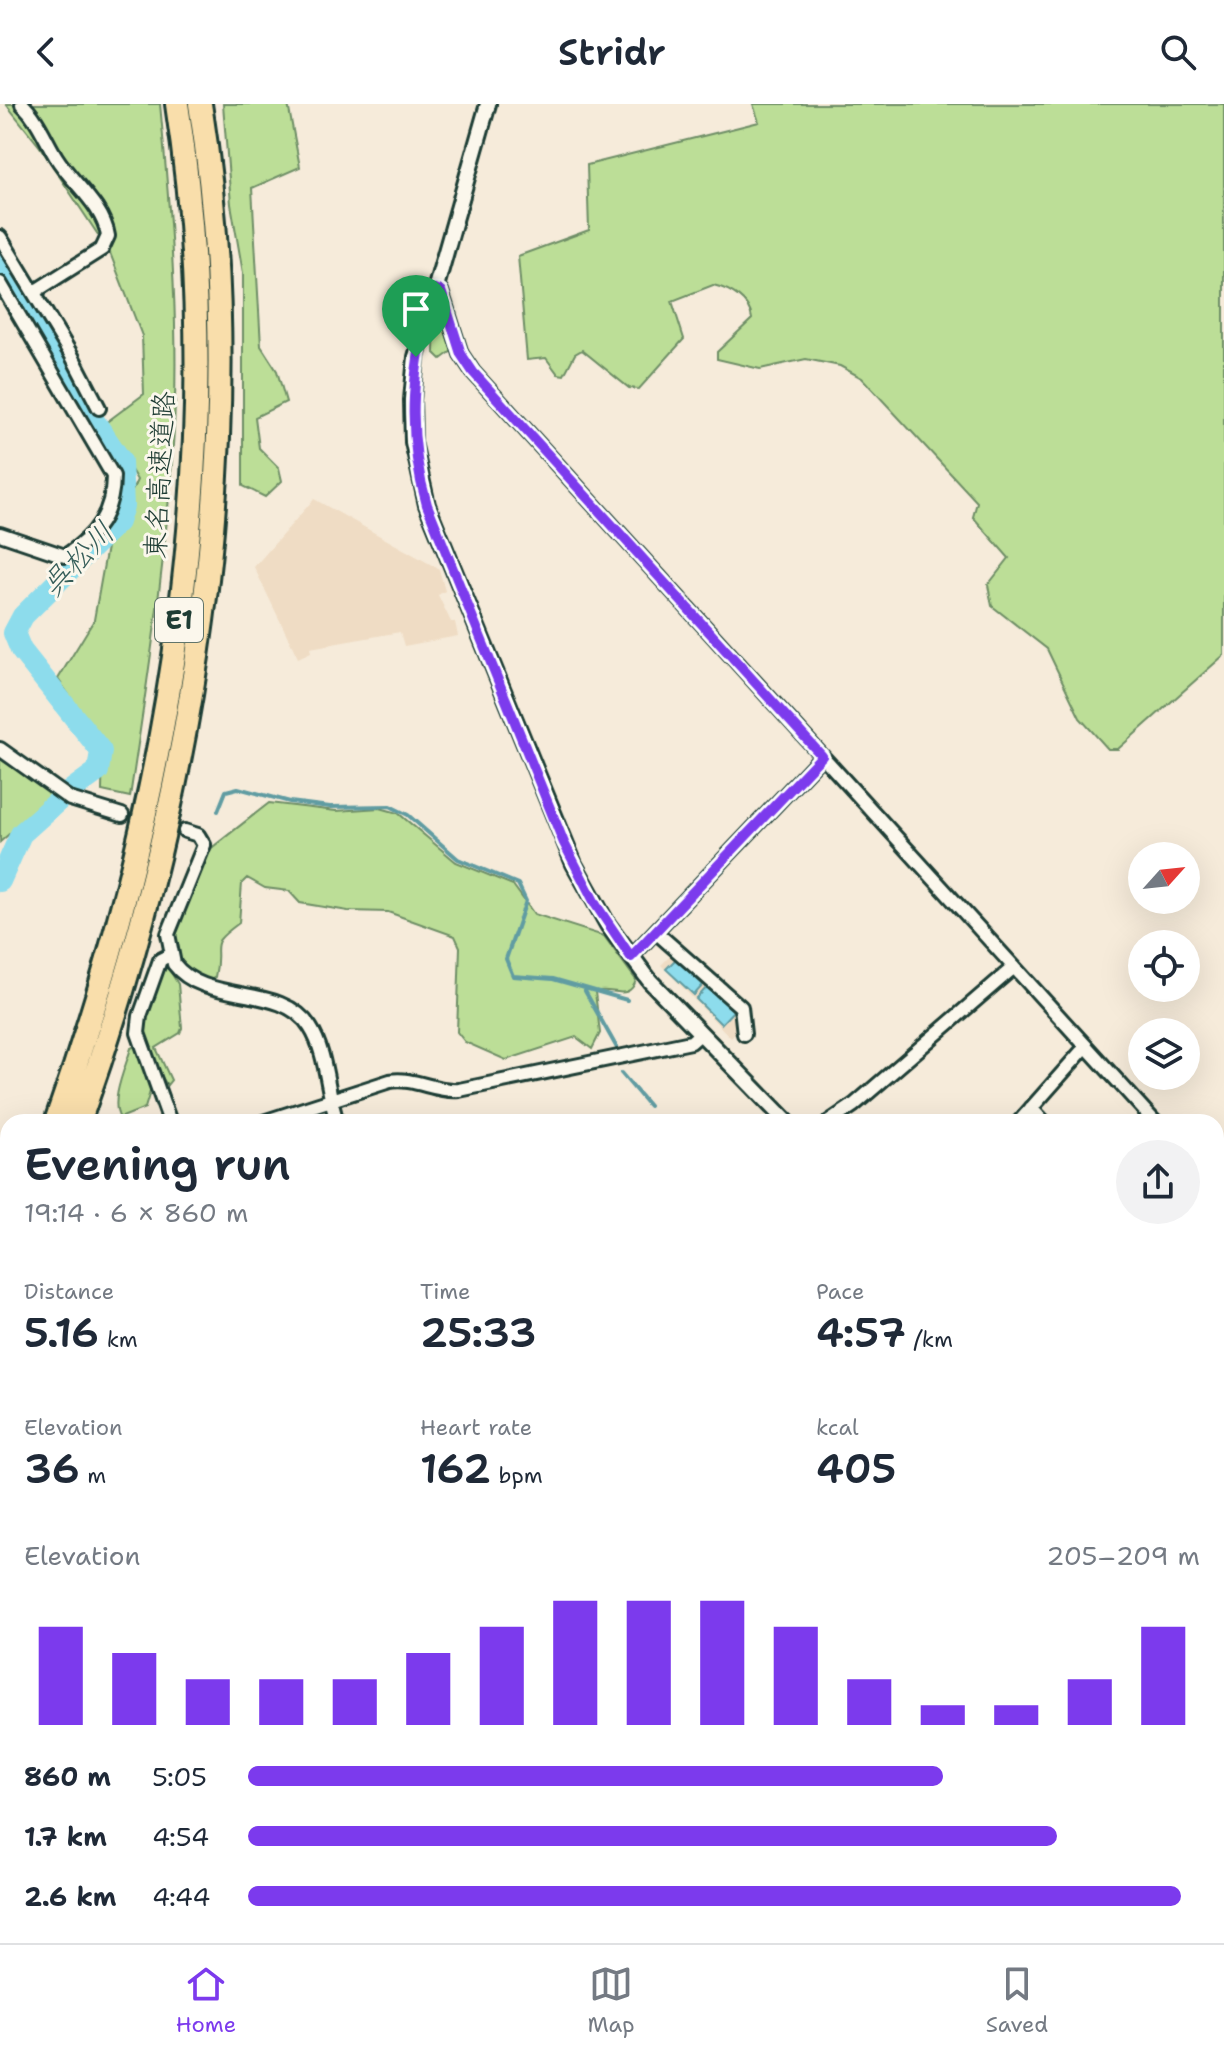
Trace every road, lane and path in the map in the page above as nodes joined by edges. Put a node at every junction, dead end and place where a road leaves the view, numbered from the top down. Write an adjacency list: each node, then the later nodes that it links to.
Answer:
1 (22, 104): 8 (street)
2 (177, 104): 26 (highway, 東名高速道路 / E1)
3 (200, 104): 27 (highway, 東名高速道路 / E1)
4 (488, 104): 7 (street)
5 (0, 237): 8 (street)
6 (0, 283): 10 (street)
7 (434, 289): 12 (street); 17 (street)
8 (34, 292): 9 (street)
9 (99, 408)
10 (0, 534)
11 (0, 749): 13 (street)
12 (822, 756): 15 (street); 18 (street)
13 (122, 815)
14 (185, 831): 16 (street)
15 (657, 933): 17 (street); 21 (street)
16 (170, 955): 19 (street); 24 (street)
17 (631, 957): 20 (street)
18 (1014, 967): 32 (street); 35 (street)
19 (139, 1030): 22 (street); 28 (street)
20 (700, 1034): 24 (street); 31 (street)
21 (744, 1034)
22 (129, 1041)
23 (1081, 1052): 25 (street)
24 (330, 1100): 29 (street); 30 (street)
25 (1031, 1108): 33 (street); 34 (street)
26 (59, 1114)
27 (82, 1114)
28 (167, 1114)
29 (287, 1114)
30 (334, 1114)
31 (779, 1114)
32 (841, 1114)
33 (1026, 1114)
34 (1037, 1114)
35 (1148, 1114)

